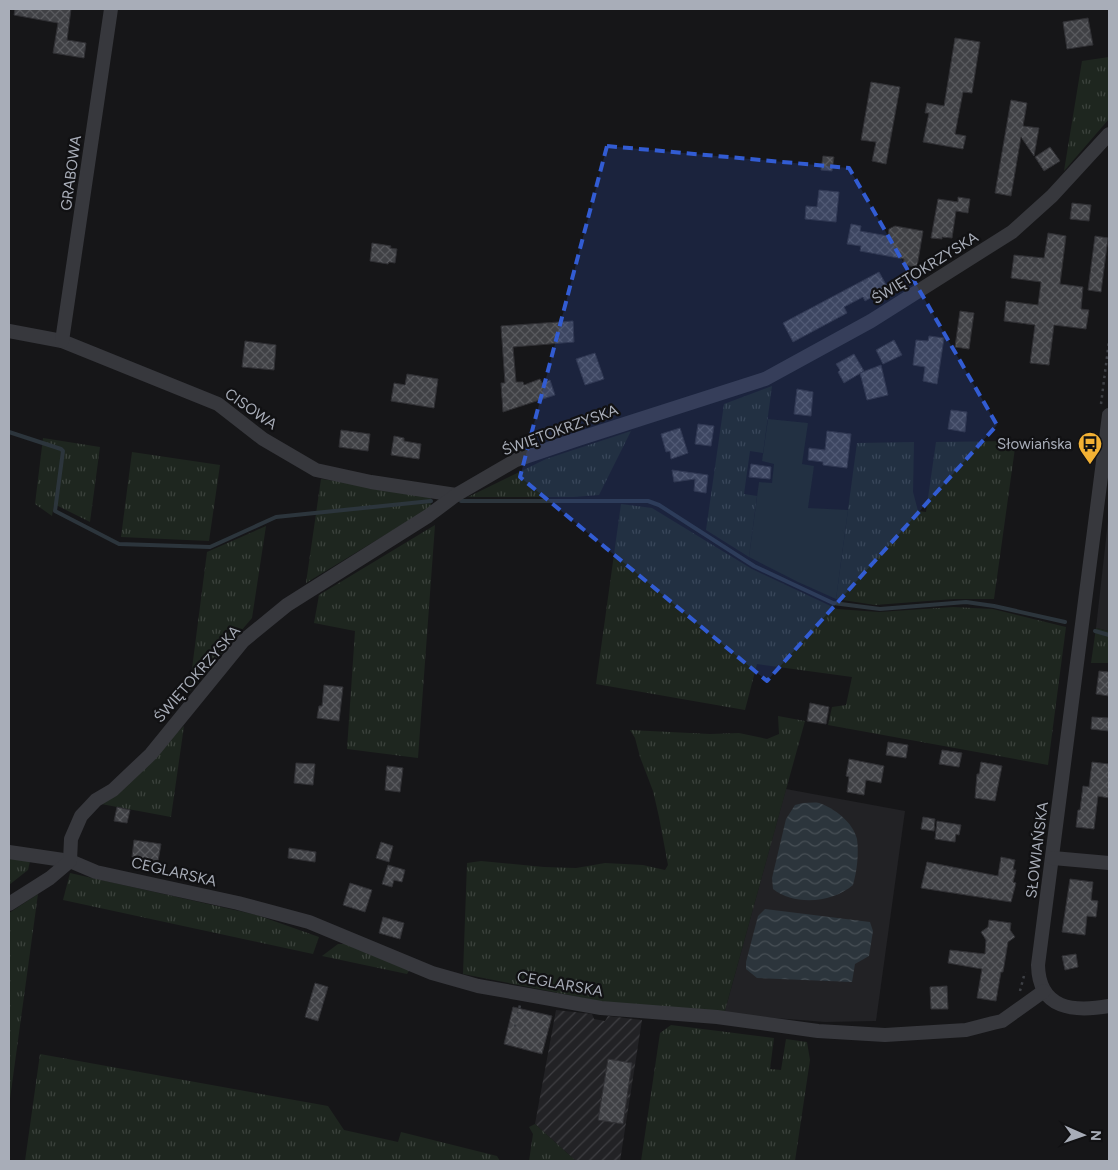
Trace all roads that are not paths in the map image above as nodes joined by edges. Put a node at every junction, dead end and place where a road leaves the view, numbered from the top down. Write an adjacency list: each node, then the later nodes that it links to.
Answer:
1 (111, 9): 4 (street, GRABOWA)
2 (1109, 134): 6 (street, ŚWIĘTOKRZYSKA)
3 (9, 331): 4 (street, CISOWA)
4 (62, 341): 6 (street, CISOWA)
5 (1109, 415): 8 (street, SŁOWIAŃSKA)
6 (452, 495): 9 (street, ŚWIĘTOKRZYSKA)
7 (9, 852): 9 (street, CEGLARSKA)
8 (1053, 858): 10 (street); 12 (street, SŁOWIAŃSKA)
9 (70, 861): 11 (street); 12 (street, CEGLARSKA)
10 (1109, 863)
11 (9, 904)
12 (1044, 991): 13 (street)
13 (1109, 1006)

